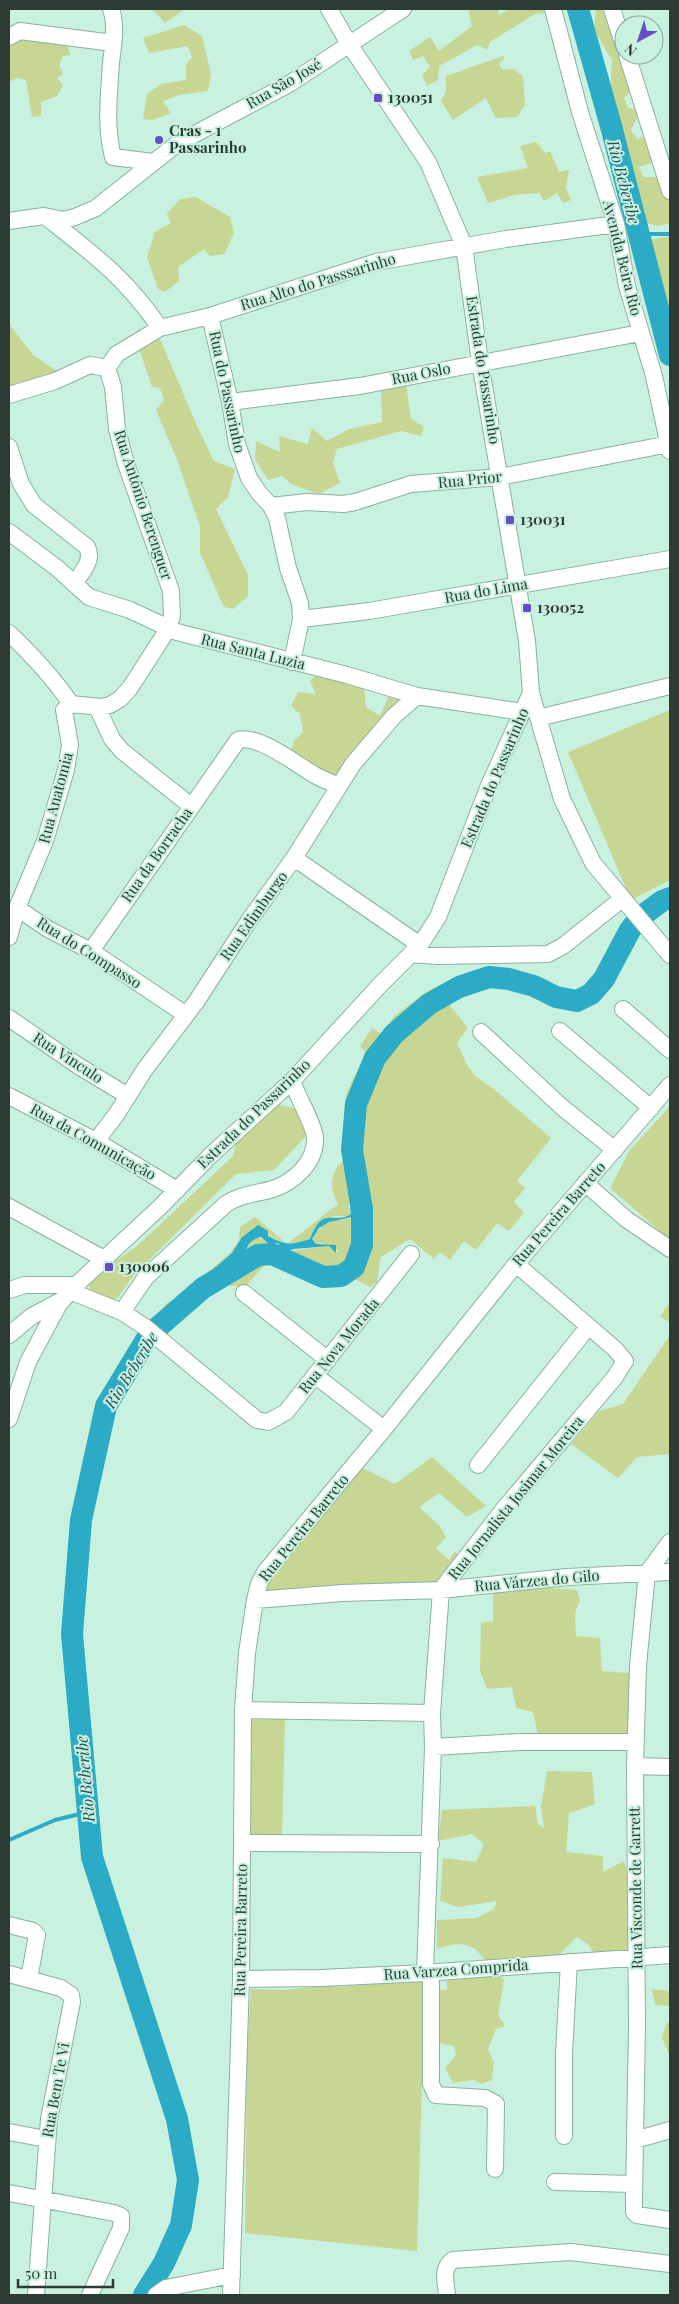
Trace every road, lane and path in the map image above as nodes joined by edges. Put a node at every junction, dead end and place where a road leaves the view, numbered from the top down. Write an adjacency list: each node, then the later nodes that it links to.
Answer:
1 (111, 9): 6 (street)
2 (329, 9): 7 (street, Estrada do Passarinho)
3 (403, 9): 7 (street, Rua São José)
4 (554, 9): 13 (street, Avenida Beira Rio)
5 (9, 37): 6 (street)
6 (113, 43): 9 (street)
7 (349, 44): 9 (street, Rua São José); 14 (street, Estrada do Passarinho)
8 (630, 65): 10 (street)
9 (153, 162): 11 (street, Rua São José)
10 (670, 191)
11 (44, 216): 12 (street, Rua São José); 16 (street)
12 (9, 221)
13 (616, 224): 14 (street, Rua Alto do Passsarinho); 17 (street, Avenida Beira Rio)
14 (464, 246): 15 (street, Rua Alto do Passsarinho); 18 (street, Estrada do Passarinho)
15 (210, 316): 16 (street, Rua Alto do Passsarinho); 21 (street, Rua do Passarinho)
16 (160, 328): 19 (street, Rua Alto do Passsarinho)
17 (640, 333): 18 (street, Rua Oslo); 23 (street, Avenida Beira Rio)
18 (480, 362): 21 (street, Rua Oslo); 24 (street, Estrada do Passarinho)
19 (107, 368): 20 (street); 31 (street, Rua Antônio Berenguer)
20 (9, 395)
21 (230, 402): 25 (street, Rua do Passarinho)
22 (9, 447): 28 (street)
23 (670, 447): 24 (street, Rua Prior)
24 (500, 477): 25 (street, Rua Prior); 29 (street, Estrada do Passarinho)
25 (271, 506): 30 (street, Rua do Passarinho)
26 (9, 532): 28 (street, Rua Santa Luzia)
27 (670, 559): 29 (street, Rua do Lima)
28 (74, 584): 31 (street, Rua Santa Luzia)
29 (518, 586): 30 (street, Rua do Lima); 38 (street, Estrada do Passarinho)
30 (301, 620): 33 (street, Rua do Passarinho)
31 (168, 629): 33 (street, Rua Santa Luzia); 37 (street)
32 (9, 633): 36 (street)
33 (292, 662): 35 (street, Rua Santa Luzia)
34 (670, 686): 38 (street, Rua Santa Luzia)
35 (416, 696): 38 (street, Rua Santa Luzia); 39 (street, Rua Edimburgo)
36 (71, 704): 37 (street); 43 (street, Rua Anatomia)
37 (97, 707): 40 (street)
38 (531, 715): 42 (street); 45 (street, Estrada do Passarinho)
39 (338, 786): 40 (street, Rua da Borracha); 41 (street, Rua Edimburgo)
40 (191, 806): 46 (street, Rua da Borracha)
41 (294, 858): 45 (street); 49 (street, Rua Edimburgo)
42 (622, 899): 45 (street); 47 (street)
43 (17, 908): 44 (street, Rua Anatomia); 46 (street, Rua do Compasso)
44 (9, 937)
45 (415, 949): 54 (street, Estrada do Passarinho)
46 (91, 952): 49 (street, Rua do Compasso)
47 (670, 955)
48 (623, 1010): 53 (street)
49 (186, 1015): 57 (street, Rua Edimburgo)
50 (9, 1018): 57 (street, Rua Vinculo)
51 (560, 1031): 60 (street)
52 (481, 1032): 62 (street)
53 (670, 1050)
54 (292, 1081): 58 (street, Estrada do Passarinho); 59 (street)
55 (670, 1085): 60 (street, Rua Pereira Barreto)
56 (9, 1096): 61 (street, Rua da Comunicação)
57 (128, 1096): 61 (street, Rua Edimburgo)
58 (272, 1099): 59 (street); 64 (street, Estrada do Passarinho)
59 (302, 1108): 73 (street)
60 (651, 1108): 62 (street, Rua Pereira Barreto)
61 (96, 1141): 64 (street, Rua da Comunicação)
62 (615, 1150): 63 (street, Rua Pereira Barreto)
63 (585, 1183): 66 (street); 69 (street, Rua Pereira Barreto)
64 (177, 1190): 68 (street, Estrada do Passarinho)
65 (9, 1206): 68 (street)
66 (670, 1249)
67 (411, 1254): 76 (street, Rua Nova Morada)
68 (104, 1259): 71 (street, Estrada do Passarinho)
69 (516, 1264): 74 (street, Rua Jornalista Josimar Moreira); 79 (street, Rua Pereira Barreto)
70 (9, 1290): 71 (street)
71 (69, 1292): 73 (street); 75 (street); 78 (street, Estrada do Passarinho)
72 (244, 1293): 76 (street)
73 (122, 1312): 77 (street, Rua Nova Morada)
74 (588, 1327): 80 (street); 84 (street, Rua Jornalista Josimar Moreira)
75 (9, 1335)
76 (328, 1360): 77 (street, Rua Nova Morada)
77 (316, 1376): 79 (street)
78 (9, 1419)
79 (384, 1429): 85 (street, Rua Pereira Barreto)
80 (478, 1465)
81 (670, 1542): 83 (street, Rua Visconde de Garrett)
82 (670, 1572): 83 (street, Rua Várzea do Gilo)
83 (647, 1573): 84 (street, Rua Várzea do Gilo); 88 (street, Rua Visconde de Garrett)
84 (441, 1590): 85 (street, Rua Várzea do Gilo); 87 (street, Rua Jornalista Josimar Moreira)
85 (255, 1600): 86 (street, Rua Pereira Barreto)
86 (243, 1710): 87 (street); 92 (street, Rua Pereira Barreto)
87 (432, 1713): 89 (street, Rua Jornalista Josimar Moreira)
88 (636, 1742): 89 (street); 90 (street, Rua Visconde de Garrett)
89 (434, 1747): 93 (street, Rua Jornalista Josimar Moreira)
90 (635, 1766): 91 (street); 96 (street, Rua Visconde de Garrett)
91 (670, 1767)
92 (243, 1843): 93 (street); 101 (street, Rua Pereira Barreto)
93 (431, 1844): 98 (street, Rua Jornalista Josimar Moreira)
94 (9, 1925): 100 (street)
95 (670, 1956): 96 (street, Rua Varzea Comprida)
96 (637, 1957): 97 (street, Rua Varzea Comprida); 106 (street, Rua Visconde de Garrett)
97 (569, 1962): 98 (street, Rua Varzea Comprida); 104 (street)
98 (428, 1973): 101 (street, Rua Varzea Comprida); 107 (street, Rua Jornalista Josimar Moreira)
99 (9, 1974): 100 (street)
100 (29, 1979): 105 (street, Rua Bem Te Vi)
101 (241, 1979): 114 (street, Rua Pereira Barreto)
102 (670, 2130): 106 (street)
103 (9, 2132): 105 (street)
104 (564, 2136)
105 (46, 2139): 111 (street, Rua Bem Te Vi)
106 (635, 2140): 109 (street, Rua Visconde de Garrett)
107 (495, 2169)
108 (555, 2182): 109 (street)
109 (634, 2184): 112 (street, Rua Visconde de Garrett)
110 (9, 2193): 111 (street)
111 (42, 2199): 115 (street, Rua Bem Te Vi); 116 (street)
112 (666, 2220)
113 (670, 2264): 119 (street)
114 (232, 2275): 117 (street); 118 (street, Rua Pereira Barreto)
115 (36, 2295)
116 (90, 2295)
117 (156, 2295)
118 (231, 2295)
119 (447, 2295)

